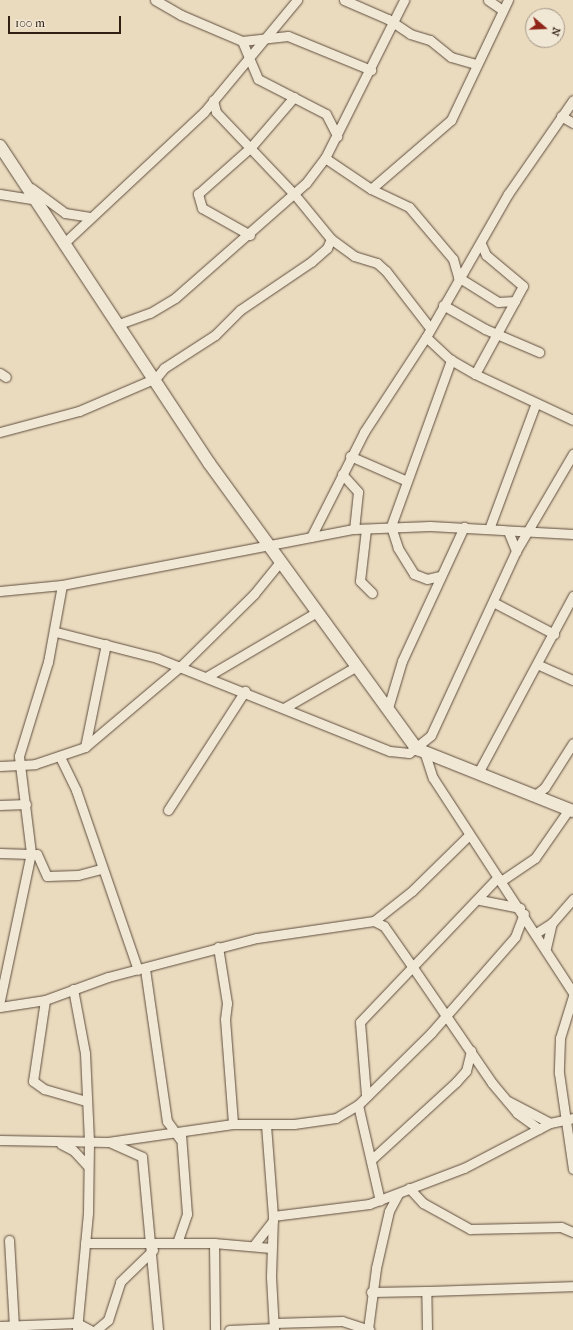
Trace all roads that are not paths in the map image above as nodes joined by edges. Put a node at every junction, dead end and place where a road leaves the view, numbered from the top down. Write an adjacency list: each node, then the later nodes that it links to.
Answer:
1 (155, 0): 10 (street)
2 (297, 0): 9 (street)
3 (344, 0): 8 (street)
4 (404, 0): 8 (street)
5 (488, 0): 7 (street)
6 (508, 0): 7 (street)
7 (501, 9): 12 (street)
8 (392, 25): 12 (street); 13 (street)
9 (263, 40): 10 (street); 11 (street); 13 (street)
10 (242, 42): 11 (street)
11 (248, 58): 14 (street); 15 (street)
12 (476, 64): 26 (street)
13 (371, 70): 21 (street)
14 (294, 98): 21 (street); 23 (street)
15 (213, 100): 17 (street); 19 (street)
16 (573, 100): 18 (street)
17 (204, 112): 19 (street); 30 (street)
18 (561, 116): 20 (street); 34 (street)
19 (221, 117): 23 (street)
20 (573, 123)
21 (337, 136): 24 (street)
22 (0, 146): 25 (street)
23 (251, 147): 28 (street); 31 (street)
24 (325, 158): 26 (street); 28 (street)
25 (24, 181): 29 (street); 30 (street)
26 (371, 189): 37 (street)
27 (0, 194): 29 (street)
28 (296, 195): 31 (street); 32 (street)
29 (32, 199): 33 (street)
30 (90, 217): 33 (street)
31 (250, 235): 41 (street)
32 (329, 243): 42 (street); 48 (street)
33 (63, 244): 41 (street)
34 (482, 244): 35 (street); 36 (street)
35 (486, 254): 36 (street); 39 (street)
36 (472, 258): 37 (street); 38 (street)
37 (453, 259): 38 (street)
38 (458, 277): 39 (street); 40 (street)
39 (515, 301): 43 (street)
40 (443, 305): 42 (street); 43 (street)
41 (119, 324): 48 (street)
42 (430, 328): 44 (street)
43 (496, 334): 45 (street); 47 (street)
44 (426, 337): 46 (street); 53 (street)
45 (539, 352)
46 (454, 362): 47 (street); 55 (street)
47 (475, 374): 49 (street)
48 (156, 378): 51 (street); 68 (street)
49 (535, 405): 50 (street); 56 (street)
50 (573, 420)
51 (0, 432)
52 (573, 454): 64 (street)
53 (350, 456): 54 (street); 55 (street)
54 (342, 474): 57 (street); 60 (street)
55 (407, 481): 58 (street)
56 (496, 514): 62 (street); 63 (street)
57 (320, 520): 65 (street); 67 (street)
58 (391, 526): 59 (street); 61 (street); 71 (street)
59 (464, 527): 62 (street); 71 (street)
60 (354, 529): 61 (street); 65 (street)
61 (366, 529): 74 (street)
62 (489, 529): 63 (street)
63 (505, 530): 64 (street); 69 (street)
64 (528, 532): 66 (street); 69 (street)
65 (330, 533): 67 (street)
66 (573, 534)
67 (311, 537): 68 (street)
68 (268, 544): 70 (street); 72 (street)
69 (516, 551): 76 (street)
70 (280, 562): 77 (street); 82 (street)
71 (440, 576): 88 (street)
72 (62, 585): 73 (street); 78 (street)
73 (0, 591)
74 (372, 593)
75 (573, 596): 79 (street)
76 (493, 602): 79 (street); 91 (street)
77 (317, 612): 83 (street); 84 (street)
78 (56, 632): 80 (street); 94 (street)
79 (554, 634): 81 (street)
80 (106, 644): 82 (street); 90 (street)
81 (539, 665): 85 (street); 95 (street)
82 (181, 666): 84 (street); 90 (street)
83 (357, 666): 87 (street); 88 (street)
84 (208, 676): 86 (street)
85 (573, 680)
86 (245, 692): 87 (street); 99 (street)
87 (284, 708): 91 (street)
88 (388, 708): 91 (street)
89 (573, 743): 96 (street)
90 (85, 747): 92 (street)
91 (421, 752): 95 (street); 101 (street)
92 (60, 757): 94 (street); 104 (street)
93 (0, 766): 94 (street)
94 (19, 767): 97 (street)
95 (478, 773): 96 (street)
96 (540, 798): 100 (street)
97 (26, 804): 98 (street); 103 (street)
98 (0, 805)
99 (168, 810)
100 (571, 810): 105 (street)
101 (469, 835): 105 (street); 109 (street)
102 (0, 853): 103 (street)
103 (31, 853): 104 (street); 122 (street)
104 (101, 869): 117 (street)
105 (500, 879): 107 (street); 108 (street)
106 (573, 899): 111 (street)
107 (480, 900): 108 (street); 118 (street)
108 (522, 911): 113 (street); 114 (street)
109 (384, 914): 110 (street); 112 (street)
110 (374, 921): 112 (street); 115 (street)
111 (552, 923): 113 (street); 116 (street)
112 (384, 926): 118 (street)
113 (534, 929): 114 (street); 116 (street)
114 (515, 937): 126 (street)
115 (218, 947): 117 (street); 135 (street)
116 (546, 948): 121 (street)
117 (142, 969): 119 (street); 138 (street)
118 (414, 969): 126 (street); 128 (street)
119 (73, 989): 120 (street); 125 (street)
120 (60, 994): 123 (street); 125 (street)
121 (573, 995): 132 (street)
122 (0, 1000)
123 (45, 1000): 124 (street); 130 (street)
124 (0, 1007)
125 (76, 1012): 130 (street)
126 (446, 1015): 127 (street); 128 (street)
127 (471, 1051): 129 (street); 145 (street)
128 (366, 1094): 131 (street)
129 (504, 1098): 133 (street); 134 (street)
130 (86, 1101): 142 (street)
131 (358, 1105): 136 (street); 145 (street)
132 (569, 1119): 134 (street); 147 (street)
133 (526, 1122): 137 (street); 140 (street)
134 (550, 1123): 137 (street)
135 (233, 1124): 136 (street); 139 (street)
136 (266, 1125): 151 (street)
137 (539, 1129): 140 (street)
138 (171, 1131): 139 (street); 143 (street)
139 (181, 1135): 155 (street)
140 (527, 1135): 148 (street)
141 (0, 1140): 144 (street)
142 (89, 1142): 143 (street); 144 (street); 146 (street)
143 (108, 1142): 158 (street)
144 (58, 1143): 146 (street)
145 (372, 1159): 150 (street)
146 (88, 1166): 154 (street)
147 (573, 1169)
148 (409, 1188): 149 (street); 152 (street)
149 (398, 1194): 150 (street); 162 (street)
150 (380, 1200): 151 (street)
151 (273, 1219): 157 (street); 159 (street)
152 (573, 1232)
153 (9, 1240): 165 (street)
154 (85, 1243): 158 (street); 164 (street)
155 (178, 1243): 156 (street); 158 (street)
156 (214, 1243): 157 (street); 171 (street)
157 (254, 1245): 159 (street)
158 (152, 1247): 169 (street); 170 (street)
159 (271, 1248): 166 (street)
160 (573, 1286): 161 (street)
161 (426, 1291): 162 (street); 174 (street)
162 (371, 1292): 173 (street)
163 (0, 1326): 165 (street)
164 (77, 1326): 167 (street); 168 (street)
165 (14, 1327): 167 (street)
166 (274, 1327): 172 (street); 173 (street)
167 (29, 1328)
168 (90, 1330)
169 (96, 1330)
170 (158, 1330)
171 (215, 1330)
172 (230, 1330)
173 (369, 1330)
174 (427, 1330)

